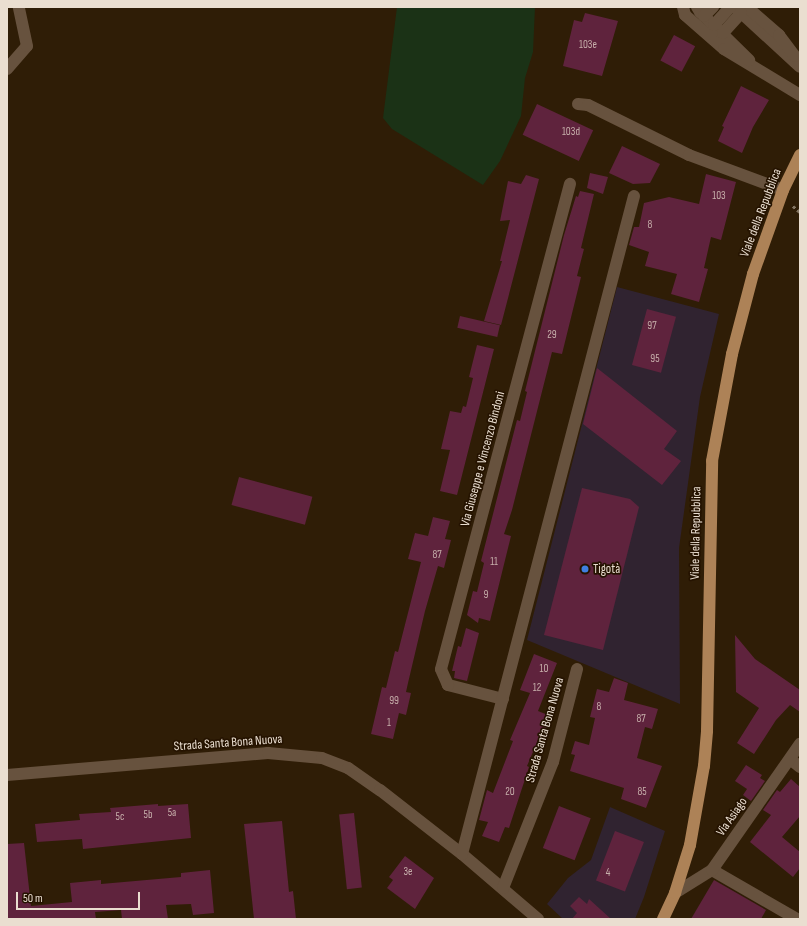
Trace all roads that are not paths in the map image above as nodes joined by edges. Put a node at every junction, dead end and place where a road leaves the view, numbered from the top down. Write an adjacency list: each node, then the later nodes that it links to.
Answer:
1 (19, 7): 11 (street)
2 (683, 7): 12 (street)
3 (713, 7): 7 (street)
4 (730, 7): 9 (street)
5 (755, 7): 8 (street)
6 (741, 9): 8 (street); 9 (street); 10 (street)
7 (701, 12): 9 (street)
8 (771, 27): 10 (street)
9 (718, 29): 12 (street)
10 (800, 66)
11 (7, 69)
12 (759, 71): 13 (street)
13 (800, 95)
14 (578, 104): 17 (street)
15 (800, 155): 17 (main road, Viale della Repubblica)
16 (570, 184): 20 (street, Via Giuseppe e Vincenzo Bindoni)
17 (782, 190): 28 (main road, Viale della Repubblica)
18 (634, 196): 20 (street)
19 (577, 669): 27 (street, Strada Santa Bona Nuova)
20 (503, 699): 25 (street)
21 (800, 744): 22 (street, Via Asiago)
22 (790, 759): 23 (street); 26 (street, Via Asiago)
23 (800, 767)
24 (7, 775): 25 (street, Strada Santa Bona Nuova)
25 (462, 854): 27 (street, Strada Santa Bona Nuova)
26 (712, 870): 28 (street, Via Asiago); 31 (street)
27 (503, 888): 29 (street, Strada Santa Bona Nuova)
28 (675, 893): 30 (main road, Viale della Repubblica)
29 (538, 919)
30 (663, 919)
31 (797, 919)

